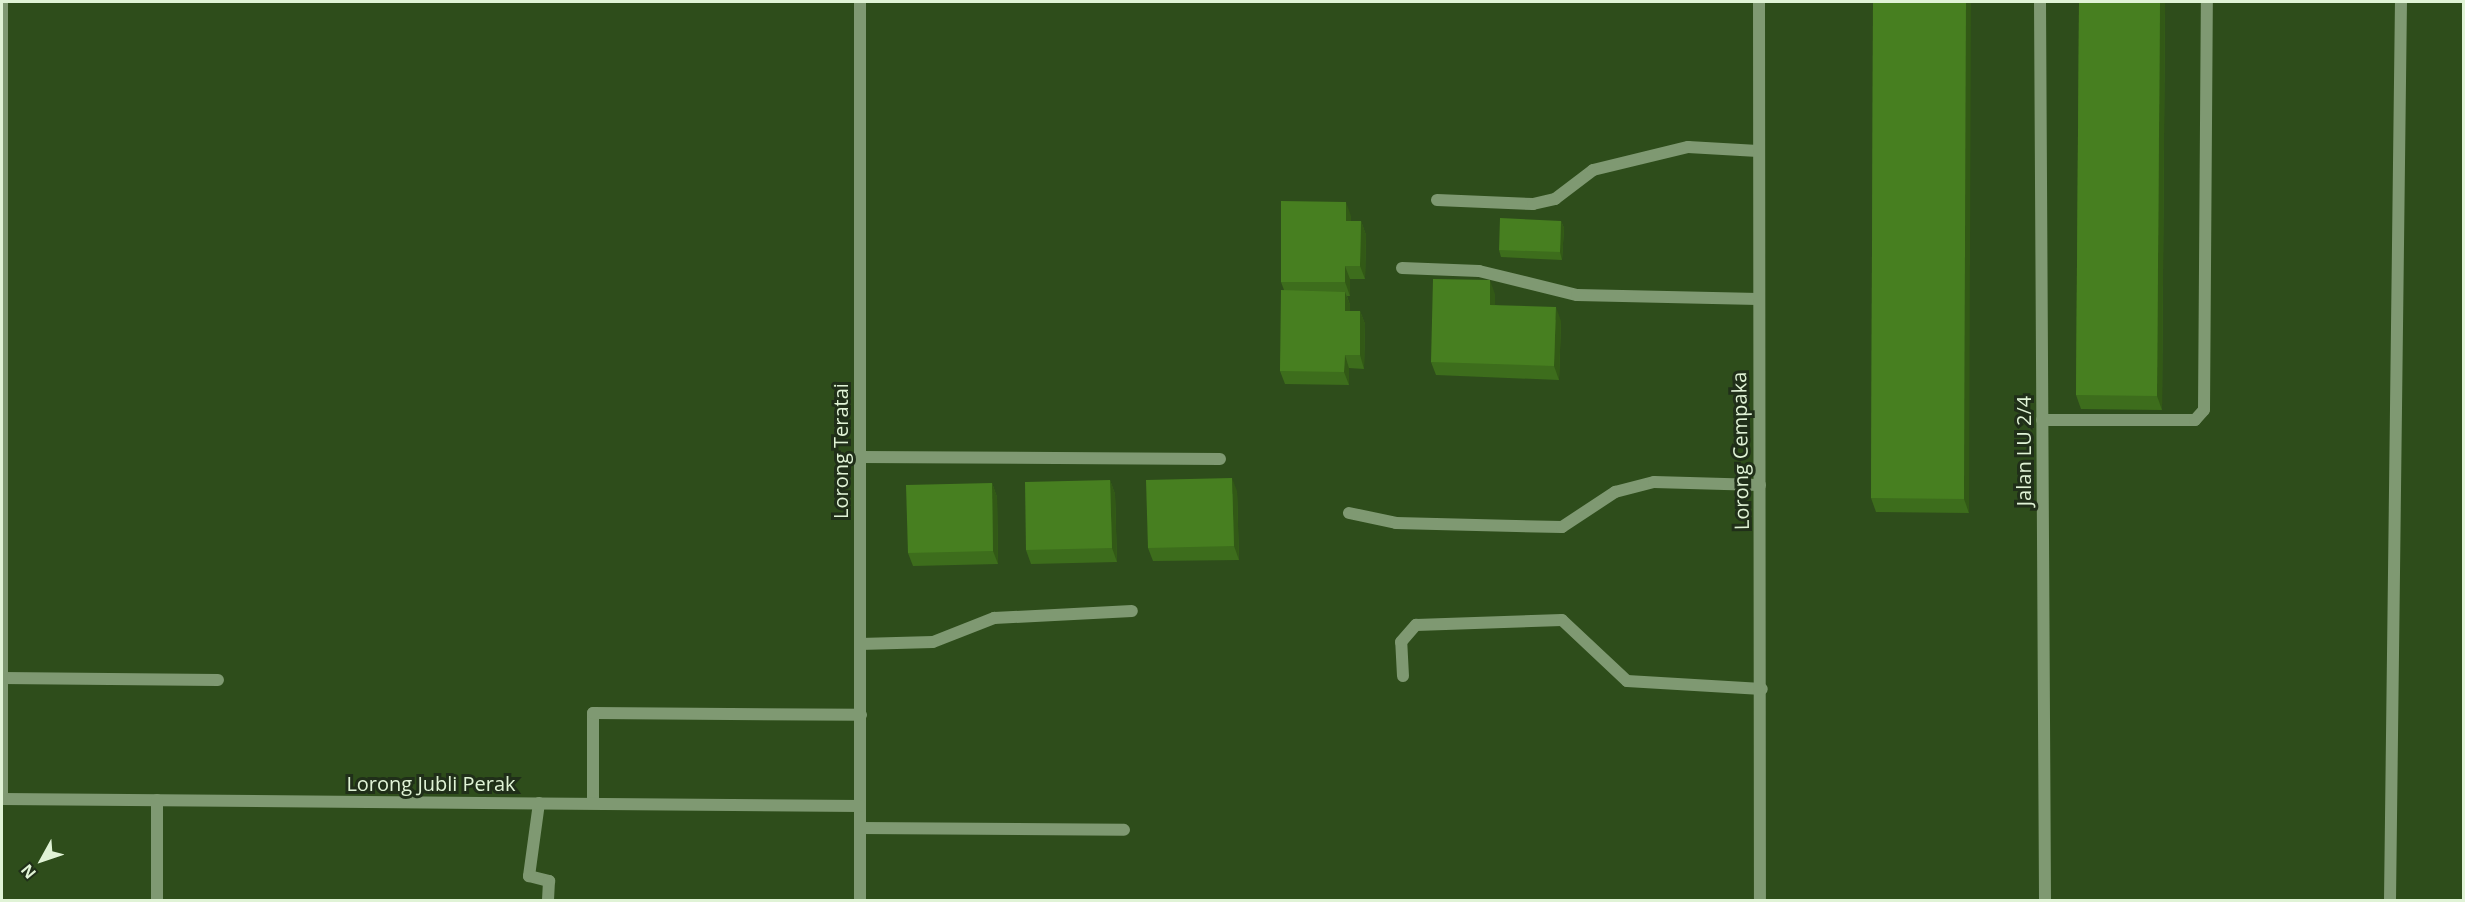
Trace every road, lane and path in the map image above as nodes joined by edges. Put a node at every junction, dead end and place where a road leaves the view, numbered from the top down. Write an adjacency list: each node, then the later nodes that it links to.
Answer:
1 (2, 2): 8 (street)
2 (860, 2): 14 (street, Lorong Teratai)
3 (1759, 2): 7 (street, Lorong Cempaka)
4 (2040, 2): 13 (street, Jalan LU 2/4)
5 (2207, 2): 13 (street)
6 (2401, 2): 37 (street)
7 (1758, 151): 9 (street); 11 (street, Lorong Cempaka)
8 (2, 171): 12 (street)
9 (1437, 200)
10 (1402, 268): 11 (street)
11 (1758, 299): 16 (street, Lorong Cempaka)
12 (2, 373): 21 (street)
13 (2042, 420): 36 (street, Jalan LU 2/4)
14 (860, 457): 15 (street); 19 (street, Lorong Teratai)
15 (1220, 459)
16 (1760, 485): 17 (street); 23 (street, Lorong Cempaka)
17 (1349, 513)
18 (1132, 611): 19 (street)
19 (860, 644): 24 (street, Lorong Teratai)
20 (1403, 676): 23 (street)
21 (2, 678): 22 (street); 25 (street)
22 (218, 680)
23 (1762, 689): 35 (street, Lorong Cempaka)
24 (861, 715): 28 (street); 29 (street, Lorong Teratai)
25 (2, 799): 26 (street, Lorong Jubli Perak)
26 (157, 800): 27 (street, Lorong Jubli Perak); 32 (street)
27 (539, 803): 28 (street, Lorong Jubli Perak); 33 (street)
28 (593, 803): 29 (street, Lorong Jubli Perak)
29 (860, 806): 30 (street, Lorong Teratai)
30 (860, 828): 31 (street); 34 (street, Lorong Teratai)
31 (1124, 830)
32 (156, 900)
33 (548, 900)
34 (860, 900)
35 (1760, 900)
36 (2045, 900)
37 (2390, 900)

